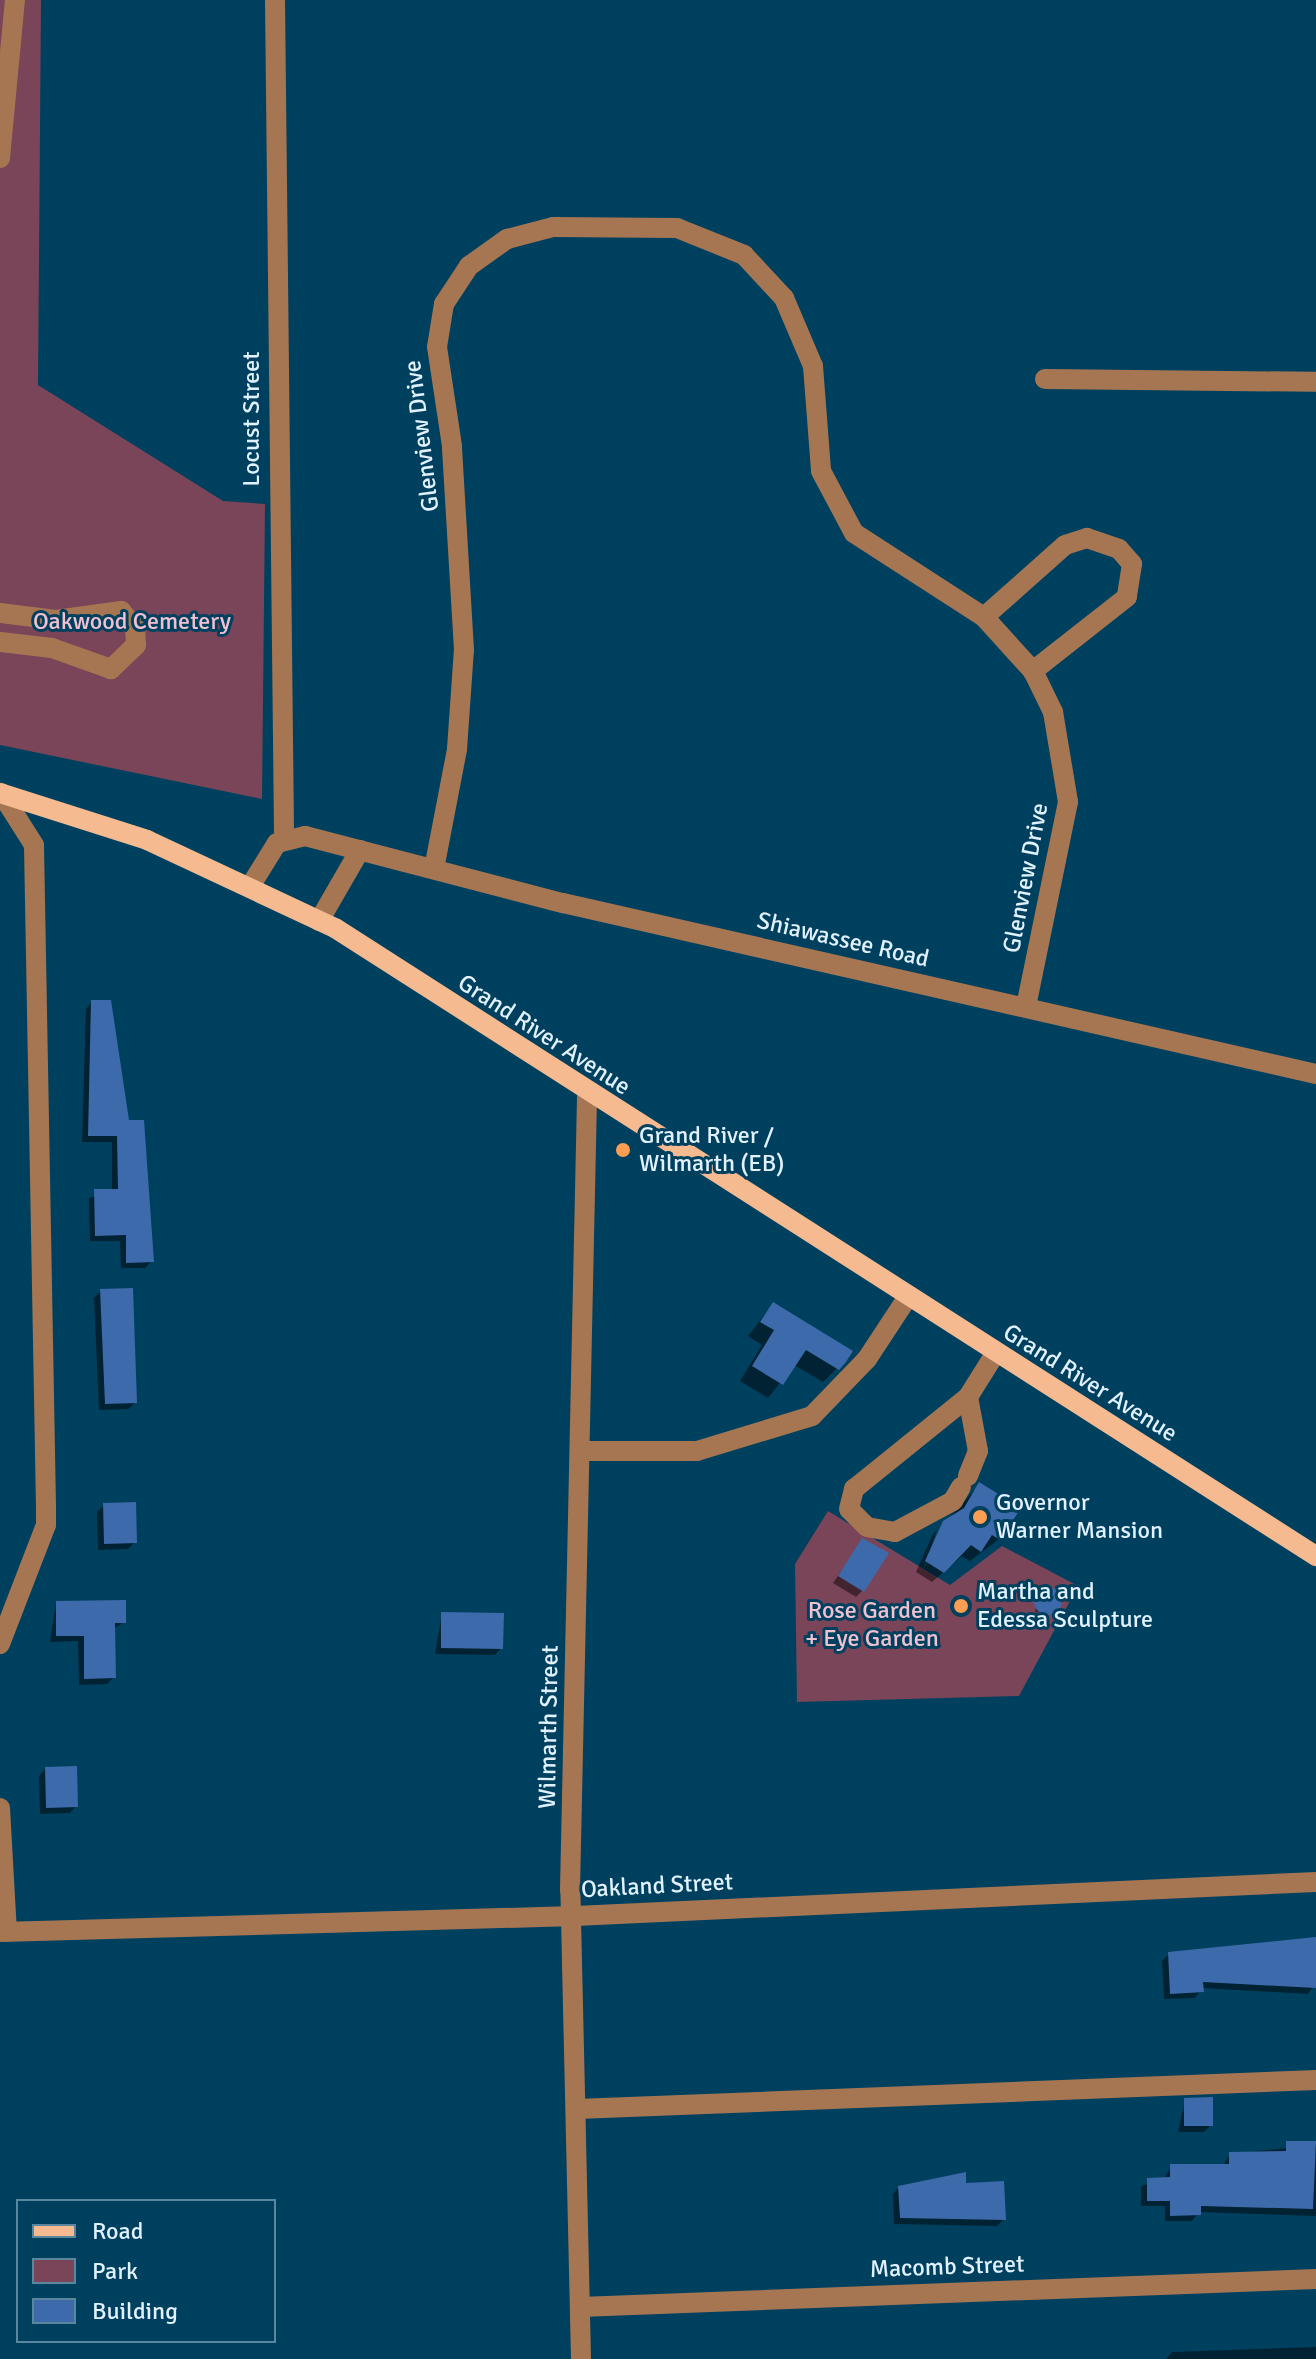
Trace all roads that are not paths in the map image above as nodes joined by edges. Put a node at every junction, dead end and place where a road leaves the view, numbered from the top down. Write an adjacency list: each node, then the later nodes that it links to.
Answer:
1 (15, 0): 3 (street)
2 (275, 0): 11 (street, Locust Street)
3 (0, 158)
4 (1045, 379): 5 (street)
5 (1316, 382)
6 (0, 613): 8 (street)
7 (984, 617): 9 (street, Glenview Drive); 9 (street); 13 (street, Glenview Drive)
8 (0, 642)
9 (1033, 671): 16 (street, Glenview Drive)
10 (0, 793): 14 (main road, Grand River Avenue); 24 (street)
11 (284, 837): 12 (street, Shiawassee Road); 14 (street)
12 (360, 850): 13 (street, Shiawassee Road); 15 (street)
13 (434, 869): 16 (street, Shiawassee Road)
14 (251, 885): 15 (main road, Grand River Avenue)
15 (319, 921): 18 (main road, Grand River Avenue)
16 (1026, 1007): 17 (street, Shiawassee Road)
17 (1316, 1074)
18 (587, 1096): 19 (main road, Grand River Avenue); 22 (street, Wilmarth Street)
19 (907, 1298): 20 (main road, Grand River Avenue); 22 (street)
20 (995, 1354): 21 (street); 23 (main road, Grand River Avenue)
21 (968, 1397): 21 (street)
22 (581, 1451): 27 (street, Wilmarth Street)
23 (1316, 1556)
24 (0, 1644)
25 (0, 1808): 28 (street)
26 (1316, 1882): 27 (street, Oakland Street)
27 (575, 1916): 28 (street, Oakland Street); 30 (street, Wilmarth Street)
28 (3, 1932)
29 (1316, 2080): 30 (street)
30 (577, 2109): 32 (street, Wilmarth Street)
31 (1316, 2279): 32 (street, Macomb Street)
32 (580, 2307): 33 (street, Wilmarth Street)
33 (581, 2359)

